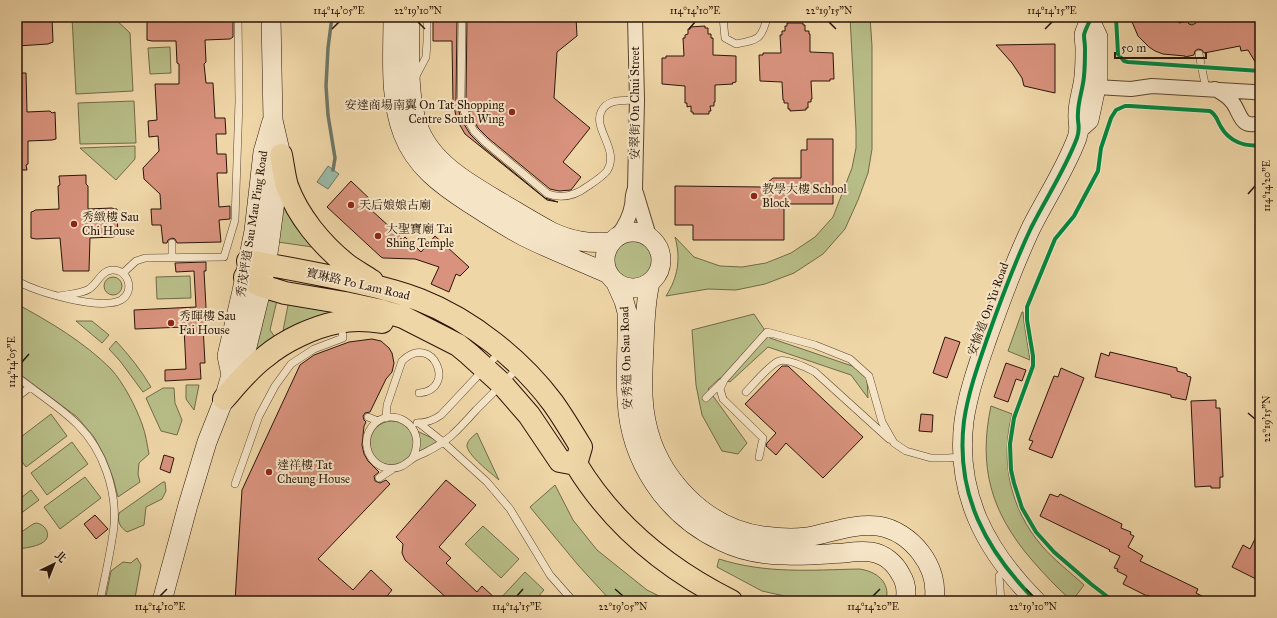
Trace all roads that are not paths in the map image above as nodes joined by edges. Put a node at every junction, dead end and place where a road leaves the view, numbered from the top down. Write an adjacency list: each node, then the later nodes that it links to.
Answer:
1 (238, 17): 25 (lane)
2 (271, 17): 18 (main road, 秀茂坪道 Sau Mau Ping Road)
3 (393, 17): 28 (main road)
4 (410, 17): 13 (main road)
5 (427, 17): 13 (lane)
6 (462, 17): 16 (lane)
7 (635, 17): 16 (street, 安翠街 On Chui Street)
8 (723, 17): 9 (lane)
9 (767, 17)
10 (1090, 19): 12 (main road, 安愉道 On Yu Road)
11 (1199, 54): 14 (lane)
12 (1090, 82): 14 (street); 55 (main road, 安愉道 On Yu Road)
13 (411, 85): 23 (main road)
14 (1211, 89): 15 (street); 17 (street)
15 (1256, 92): 17 (street)
16 (637, 100): 21 (street, 安翠街 On Chui Street)
17 (1237, 110): 19 (street)
18 (273, 120): 20 (main road, 秀茂坪道 Sau Mau Ping Road); 26 (main road, 秀茂坪道 Sau Mau Ping Road)
19 (1260, 123)
20 (281, 155): 26 (main road, 秀茂坪道 Sau Mau Ping Road); 31 (main road)
21 (635, 189): 22 (street, 安翠街 On Chui Street); 23 (street, 安翠街 On Chui Street)
22 (649, 236): 23 (main road); 30 (main road)
23 (615, 239): 28 (main road)
24 (172, 243): 25 (lane)
25 (172, 258): 27 (lane)
26 (256, 272): 31 (main road, 寶琳路 Po Lam Road); 34 (main road, 寶琳路 Po Lam Road); 46 (main road, 秀茂坪道 Sau Mau Ping Road)
27 (123, 273): 32 (lane); 32 (lane)
28 (612, 278): 30 (main road); 66 (main road, 安秀道 On Sau Road)
29 (17, 281): 32 (lane)
30 (650, 283): 67 (main road, 安秀道 On Sau Road)
31 (382, 288): 35 (main road, 寶琳路 Po Lam Road)
32 (59, 296)
33 (340, 321): 34 (main road); 46 (main road); 60 (lane)
34 (431, 331): 37 (main road, 寶琳路 Po Lam Road)
35 (502, 349): 36 (main road, 寶琳路 Po Lam Road); 37 (lane)
36 (520, 365): 40 (lane); 57 (main road, 寶琳路 Po Lam Road)
37 (485, 368): 40 (main road, 寶琳路 Po Lam Road); 50 (lane)
38 (17, 378): 41 (lane)
39 (724, 380): 45 (lane); 53 (lane); 54 (lane)
40 (502, 384): 52 (lane); 57 (main road, 寶琳路 Po Lam Road)
41 (30, 387): 44 (lane); 62 (lane)
42 (746, 392): 53 (lane)
43 (419, 393): 48 (lane)
44 (17, 397)
45 (706, 398)
46 (224, 399): 63 (main road, 秀茂坪道 Sau Mau Ping Road)
47 (368, 417): 49 (lane)
48 (386, 418): 49 (lane); 51 (lane)
49 (378, 421): 58 (lane)
50 (419, 423): 51 (lane); 52 (lane)
51 (409, 424): 56 (lane)
52 (443, 442): 56 (lane); 64 (lane)
53 (894, 444): 55 (lane)
54 (759, 457)
55 (962, 457): 61 (main road, 安愉道 On Yu Road)
56 (412, 459): 58 (lane)
57 (576, 464): 65 (main road)
58 (393, 468): 59 (lane)
59 (379, 478)
60 (236, 484)
61 (1006, 568): 68 (lane); 69 (main road, 安愉道 On Yu Road)
62 (100, 601)
63 (162, 601)
64 (573, 601)
65 (731, 601)
66 (905, 601)
67 (934, 601)
68 (1001, 601)
69 (1036, 601)

